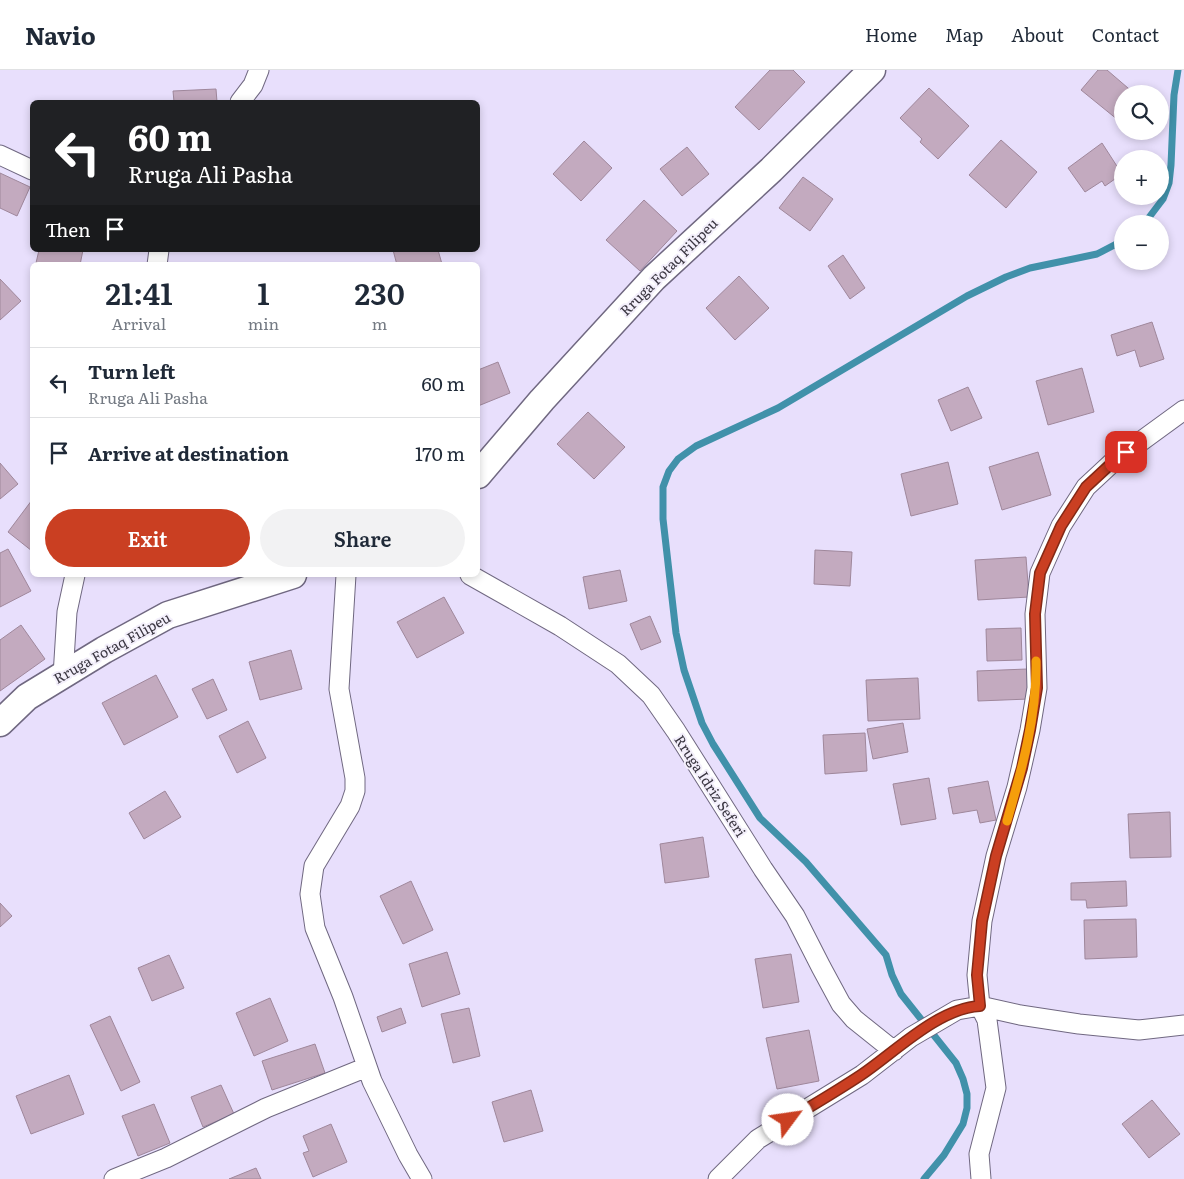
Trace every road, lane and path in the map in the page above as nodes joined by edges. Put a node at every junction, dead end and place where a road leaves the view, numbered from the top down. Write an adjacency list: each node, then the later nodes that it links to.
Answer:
1 (259, 70): 3 (street)
2 (872, 70): 7 (main road, Rruga Fotaq Filipeu)
3 (242, 100)
4 (0, 155): 5 (street)
5 (30, 169)
6 (1184, 410): 14 (street)
7 (480, 474)
8 (75, 577): 12 (street)
9 (287, 577): 12 (main road, Rruga Fotaq Filipeu)
10 (346, 577): 17 (street)
11 (474, 577): 16 (street, Rruga Idriz Seferi)
12 (62, 676): 13 (main road, Rruga Fotaq Filipeu)
13 (0, 723)
14 (980, 1006): 15 (street); 16 (street); 21 (street)
15 (1184, 1025)
16 (894, 1051): 20 (street)
17 (367, 1067): 18 (street); 19 (street)
18 (114, 1179)
19 (422, 1179)
20 (718, 1179)
21 (981, 1179)

